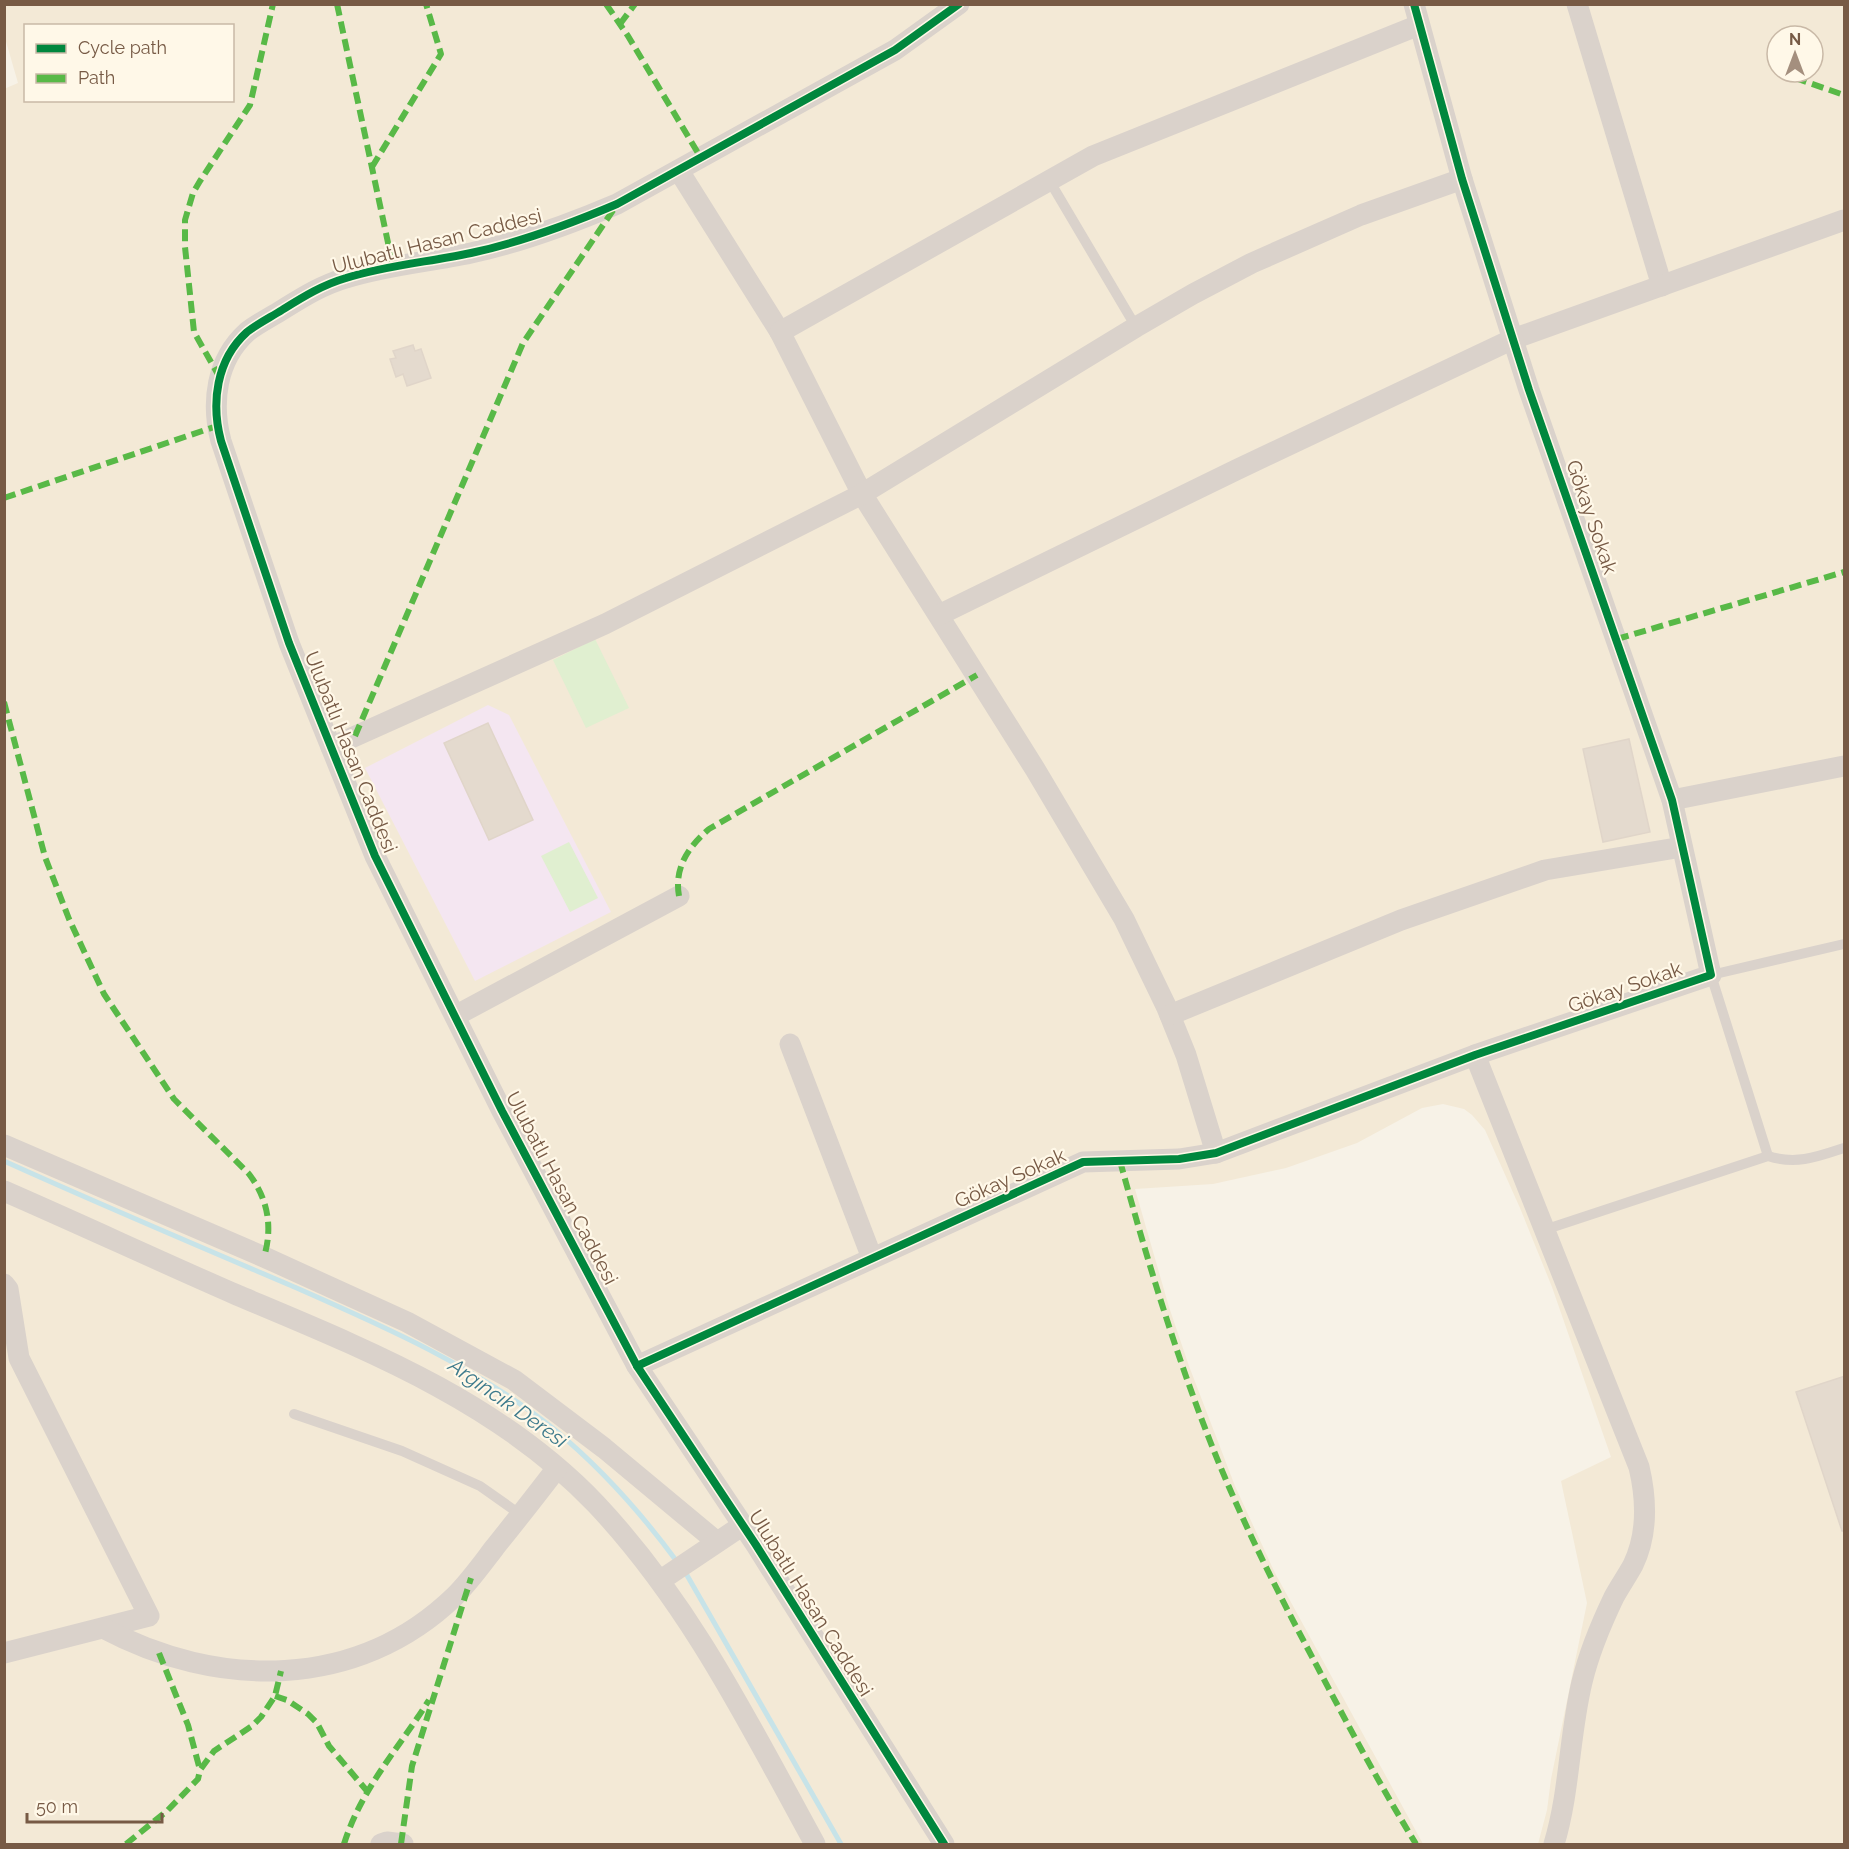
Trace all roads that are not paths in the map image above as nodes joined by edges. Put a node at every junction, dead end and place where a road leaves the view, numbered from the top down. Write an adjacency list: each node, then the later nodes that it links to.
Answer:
1 (959, 4): 5 (street, Ulubatlı Hasan Caddesi)
2 (1414, 4): 4 (street, Gökay Sokak)
3 (1577, 4): 9 (street)
4 (1419, 25): 6 (street, Gökay Sokak); 7 (street)
5 (679, 171): 11 (street); 15 (street, Ulubatlı Hasan Caddesi)
6 (1462, 179): 10 (street); 12 (street, Gökay Sokak)
7 (1049, 180): 10 (lane); 11 (street)
8 (1845, 220): 9 (street)
9 (1662, 286): 12 (street)
10 (1136, 327): 13 (street)
11 (780, 332): 13 (street)
12 (1513, 339): 14 (street); 17 (street, Gökay Sokak)
13 (862, 494): 14 (street); 15 (street)
14 (939, 615): 22 (street)
15 (331, 747): 23 (street, Ulubatlı Hasan Caddesi)
16 (1845, 766): 17 (street)
17 (1672, 800): 18 (street, Gökay Sokak)
18 (1682, 847): 21 (street, Gökay Sokak); 22 (street)
19 (679, 896): 23 (street)
20 (1845, 944): 21 (lane)
21 (1711, 975): 25 (street, Gökay Sokak); 29 (lane)
22 (1170, 1015): 28 (street)
23 (455, 1016): 35 (street, Ulubatlı Hasan Caddesi)
24 (790, 1044): 32 (street)
25 (1475, 1055): 28 (street, Gökay Sokak); 31 (street)
26 (4, 1145): 40 (street)
27 (1845, 1148): 29 (lane)
28 (1216, 1153): 32 (street, Gökay Sokak)
29 (1768, 1156): 31 (lane)
30 (4, 1191): 37 (street)
31 (1544, 1230): 48 (street)
32 (872, 1258): 35 (street, Gökay Sokak)
33 (4, 1284): 34 (street)
34 (12, 1360): 42 (street)
35 (637, 1366): 39 (street, Ulubatlı Hasan Caddesi)
36 (294, 1414): 38 (lane)
37 (557, 1468): 38 (street); 41 (street)
38 (521, 1515): 42 (street)
39 (742, 1525): 40 (street); 47 (street, Ulubatlı Hasan Caddesi)
40 (717, 1542): 41 (street)
41 (661, 1580): 46 (street)
42 (103, 1628): 43 (street)
43 (4, 1653)
44 (381, 1845): 45 (street)
45 (403, 1845)
46 (815, 1845)
47 (944, 1845)
48 (1554, 1845)

